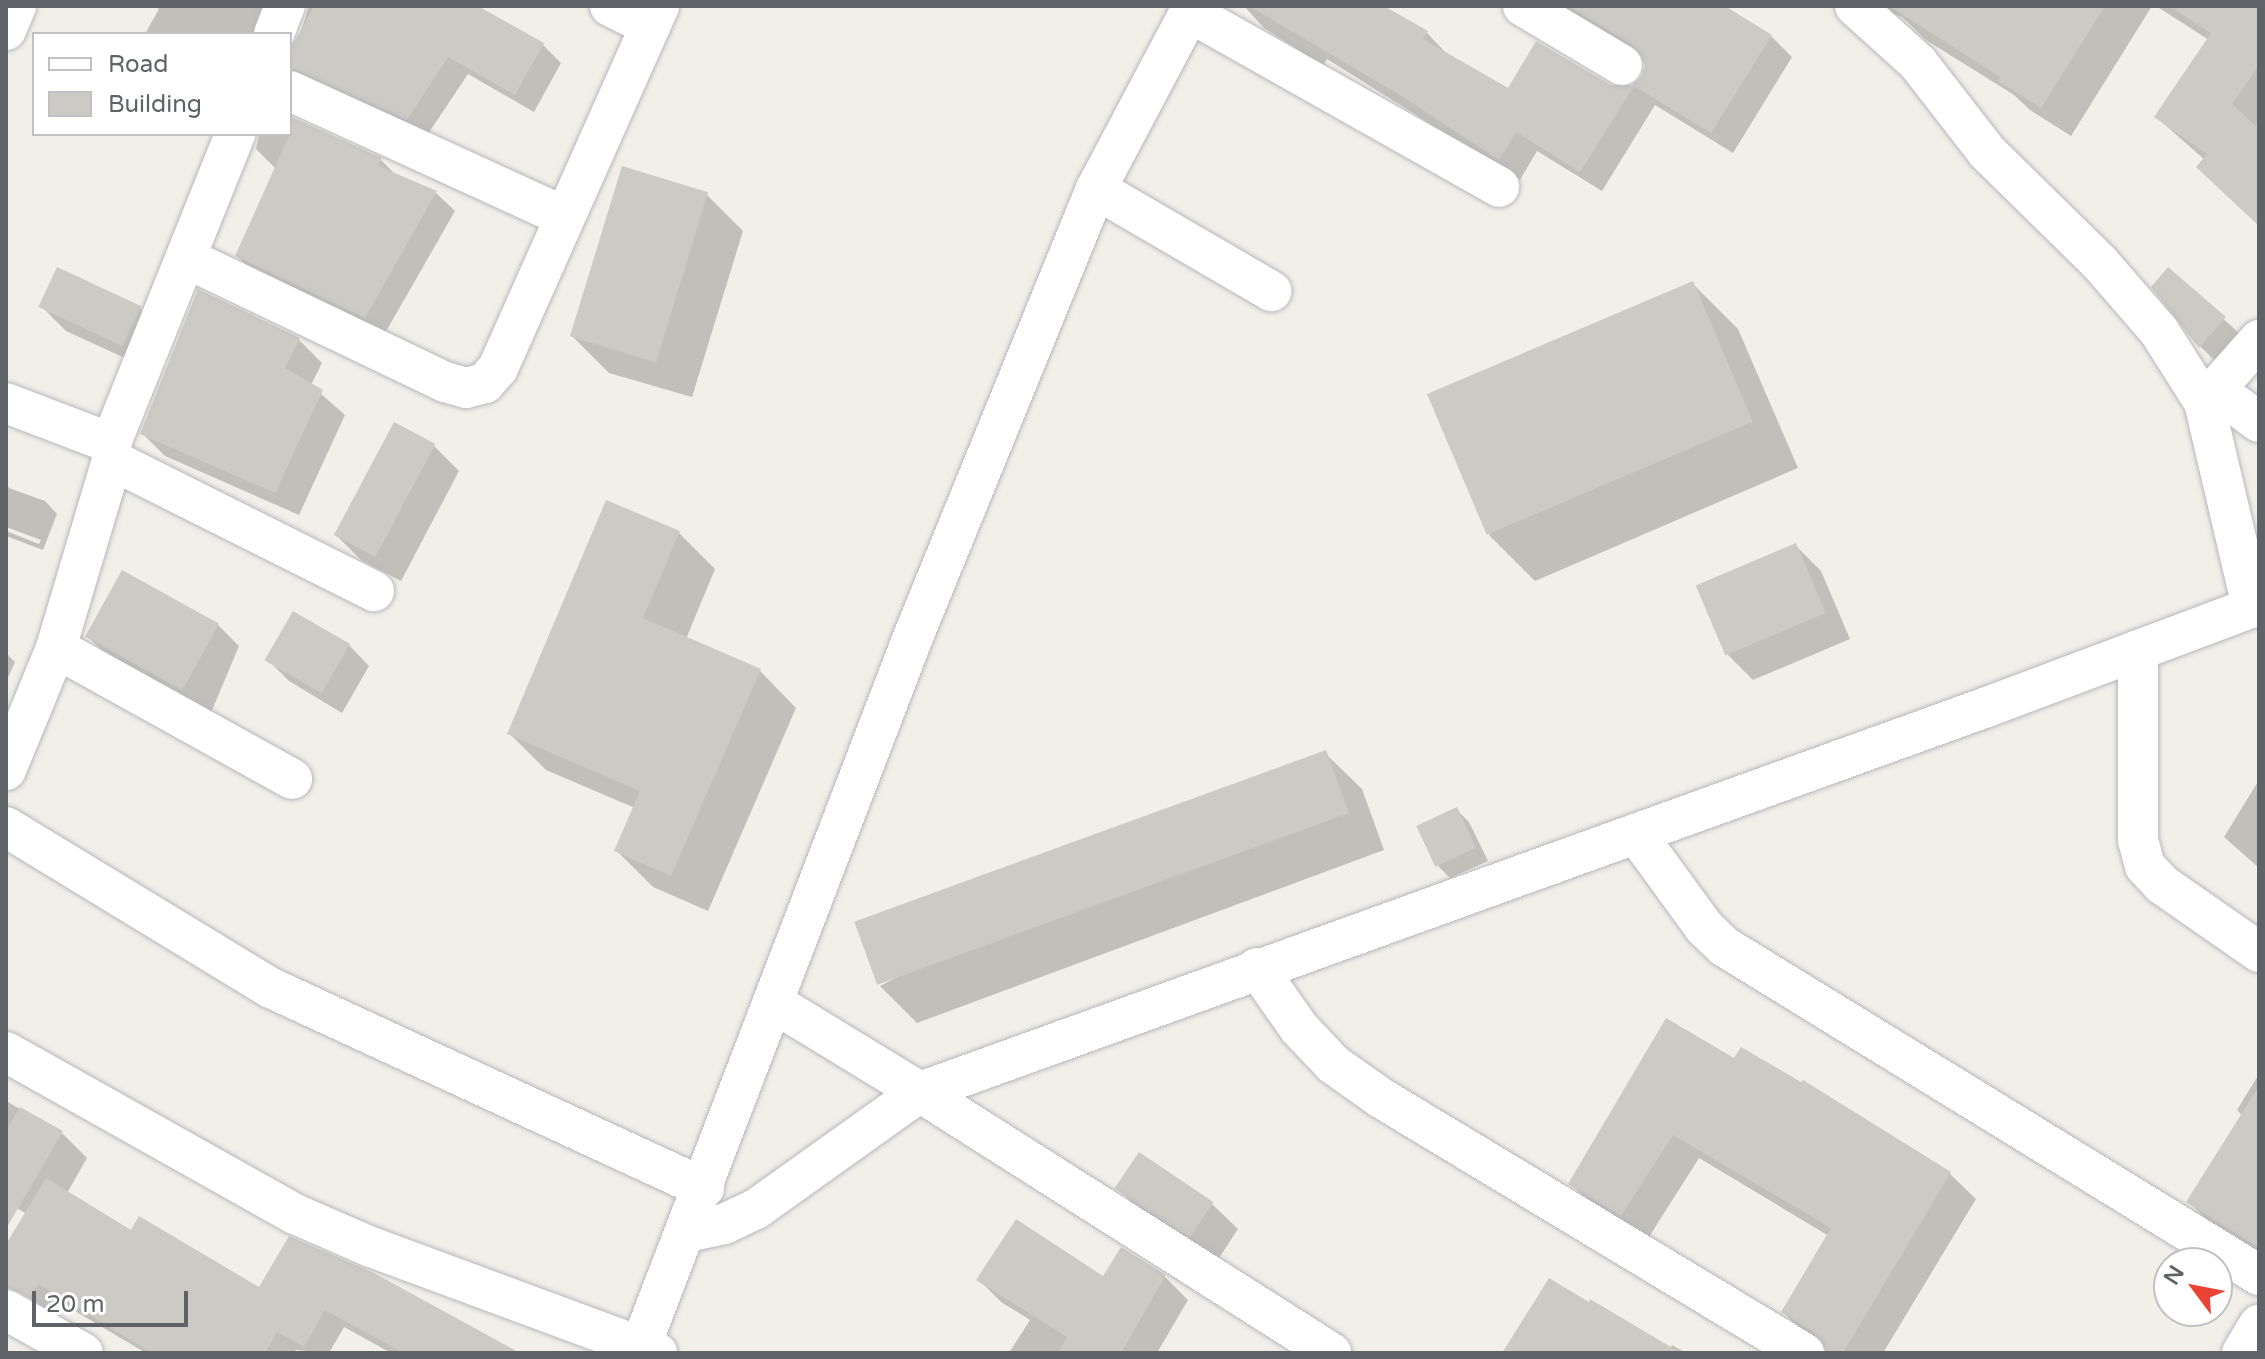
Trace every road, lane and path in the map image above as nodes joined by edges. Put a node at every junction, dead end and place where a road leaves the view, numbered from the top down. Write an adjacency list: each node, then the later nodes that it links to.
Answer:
1 (16, 6): 8 (street)
2 (285, 6): 9 (street)
3 (610, 6): 7 (street)
4 (1523, 6): 10 (street)
5 (1855, 6): 19 (street)
6 (1191, 9): 13 (street); 14 (street)
7 (655, 16): 15 (street)
8 (6, 30)
9 (275, 32)
10 (1622, 65)
11 (292, 92): 15 (street)
12 (234, 136): 16 (street)
13 (1499, 187)
14 (1096, 189): 17 (street); 33 (street)
15 (565, 217): 16 (street)
16 (186, 258): 22 (street)
17 (1271, 291)
18 (2259, 340): 19 (street)
19 (2208, 395): 21 (street); 24 (street)
20 (6, 403): 22 (street)
21 (2259, 422)
22 (111, 451): 23 (street); 25 (street)
23 (374, 591)
24 (2255, 606): 26 (street)
25 (56, 648): 27 (street); 28 (street)
26 (2138, 650): 30 (street); 31 (street)
27 (6, 770)
28 (292, 779)
29 (6, 827): 36 (street)
30 (1637, 835): 32 (street); 38 (street)
31 (2259, 952)
32 (1257, 968): 35 (street); 45 (street)
33 (774, 1003): 35 (street); 36 (street)
34 (6, 1052): 41 (street)
35 (920, 1092): 37 (street); 44 (street)
36 (704, 1188): 37 (street)
37 (687, 1232): 42 (street)
38 (2259, 1275)
39 (6, 1310): 43 (street)
40 (2259, 1325): 46 (street)
41 (582, 1341): 42 (street)
42 (645, 1350)
43 (83, 1353)
44 (1331, 1353)
45 (1804, 1353)
46 (2242, 1353)

